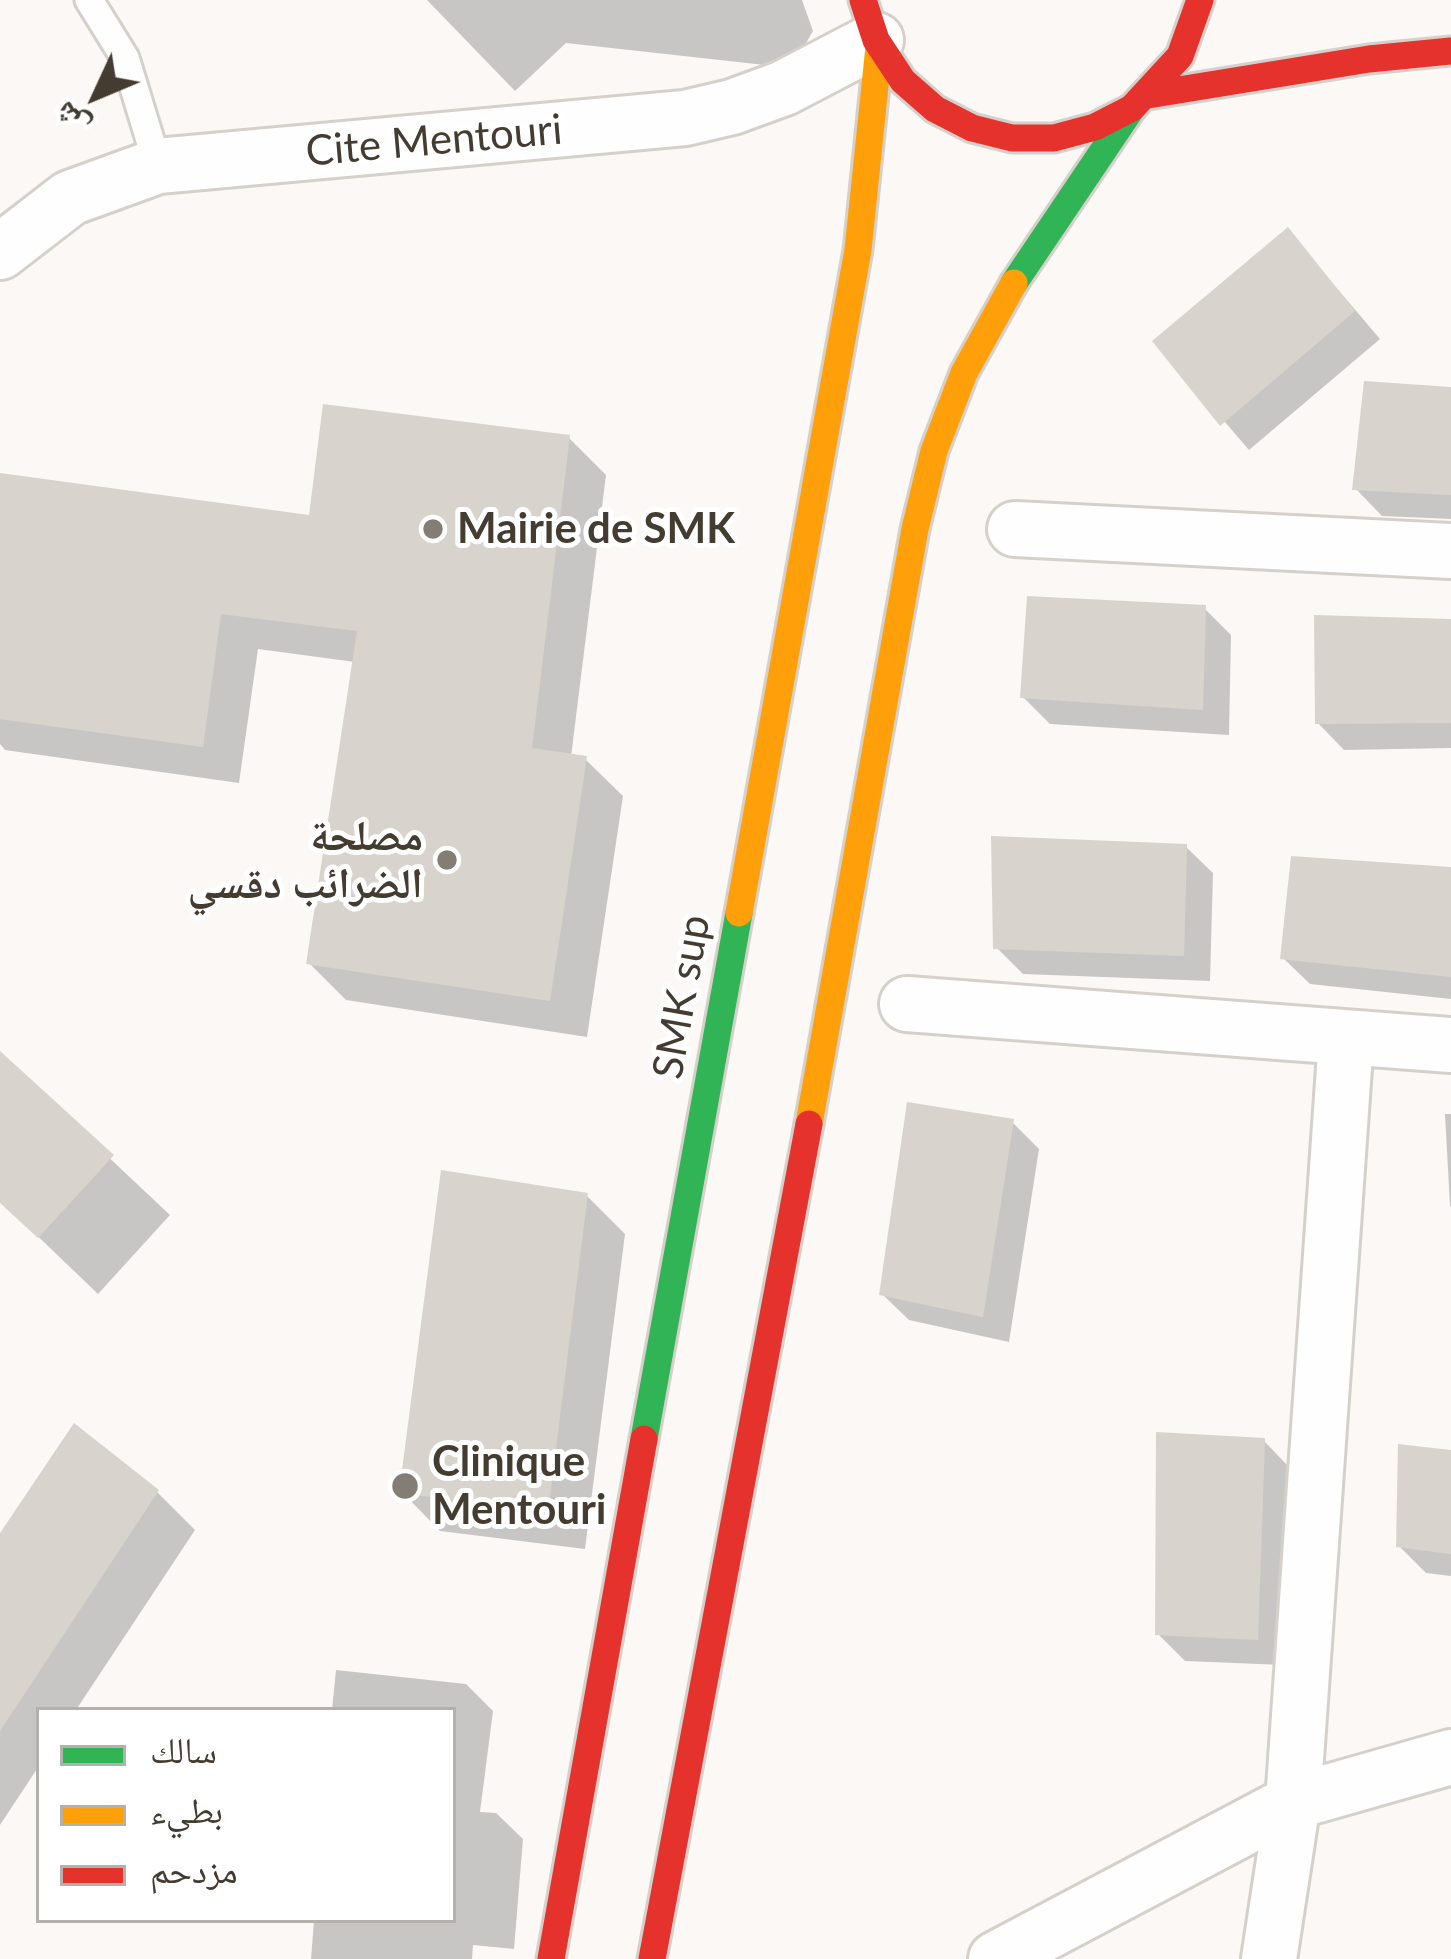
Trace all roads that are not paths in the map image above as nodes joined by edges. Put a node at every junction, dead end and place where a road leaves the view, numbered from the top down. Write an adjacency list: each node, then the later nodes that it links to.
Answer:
1 (89, 0): 6 (lane)
2 (1200, 0): 5 (main road)
3 (873, 29): 5 (main road); 6 (street, Cite Mentouri); 15 (main road, SMK sup)
4 (1451, 51): 5 (main road)
5 (1140, 101): 16 (main road)
6 (158, 166): 7 (street, Cite Mentouri)
7 (10, 226)
8 (1015, 529): 9 (street)
9 (1451, 551)
10 (907, 1004): 11 (street)
11 (1346, 1039): 12 (street); 14 (street)
12 (1451, 1045)
13 (1451, 1757): 14 (street)
14 (1293, 1802): 17 (street); 18 (street)
15 (551, 1959)
16 (652, 1959)
17 (996, 1959)
18 (1269, 1959)

